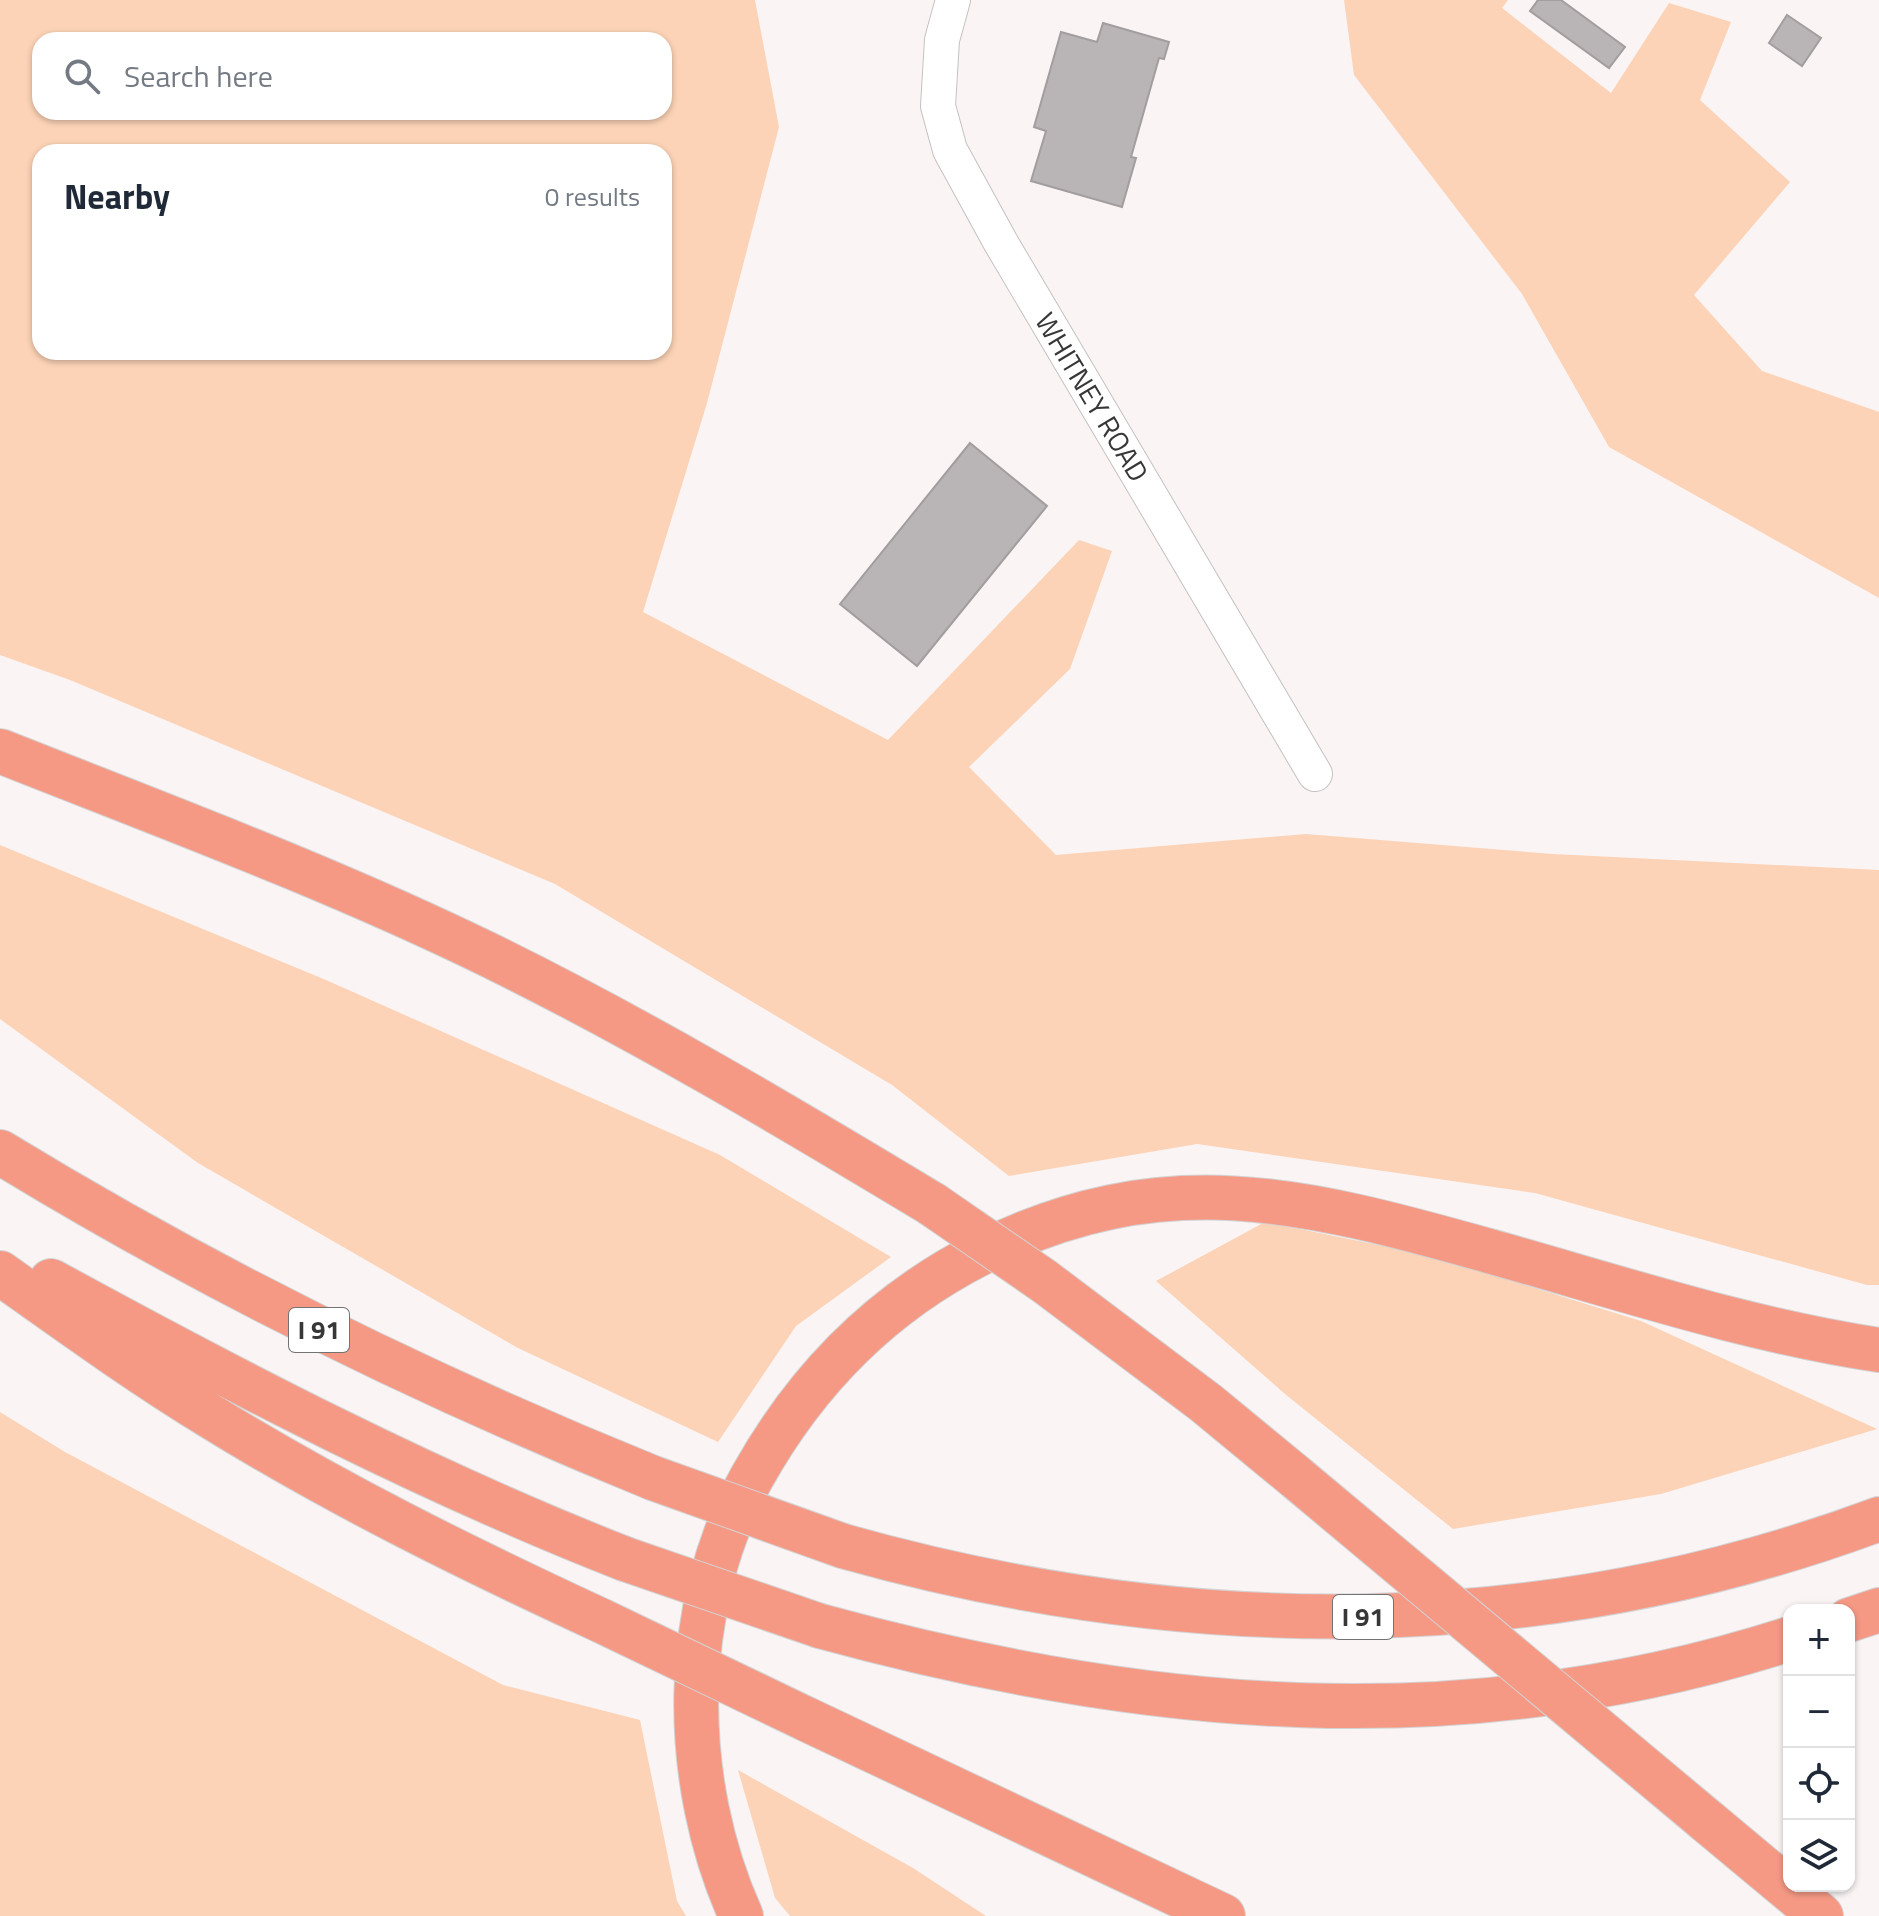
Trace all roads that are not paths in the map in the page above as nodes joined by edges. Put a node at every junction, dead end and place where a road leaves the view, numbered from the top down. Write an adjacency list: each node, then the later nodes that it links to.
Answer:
1 (953, 0): 3 (street, WHITNEY ROAD)
2 (0, 751): 14 (highway, bridge)
3 (1315, 774)
4 (0, 1152): 8 (highway, I 91, bridge)
5 (0, 1253): 11 (highway, bridge)
6 (0, 1273): 13 (highway, bridge)
7 (1879, 1350): 12 (highway)
8 (1879, 1519)
9 (1879, 1610): 10 (highway)
10 (1855, 1618)
11 (1783, 1641)
12 (741, 1916)
13 (1223, 1916)
14 (1821, 1916)

